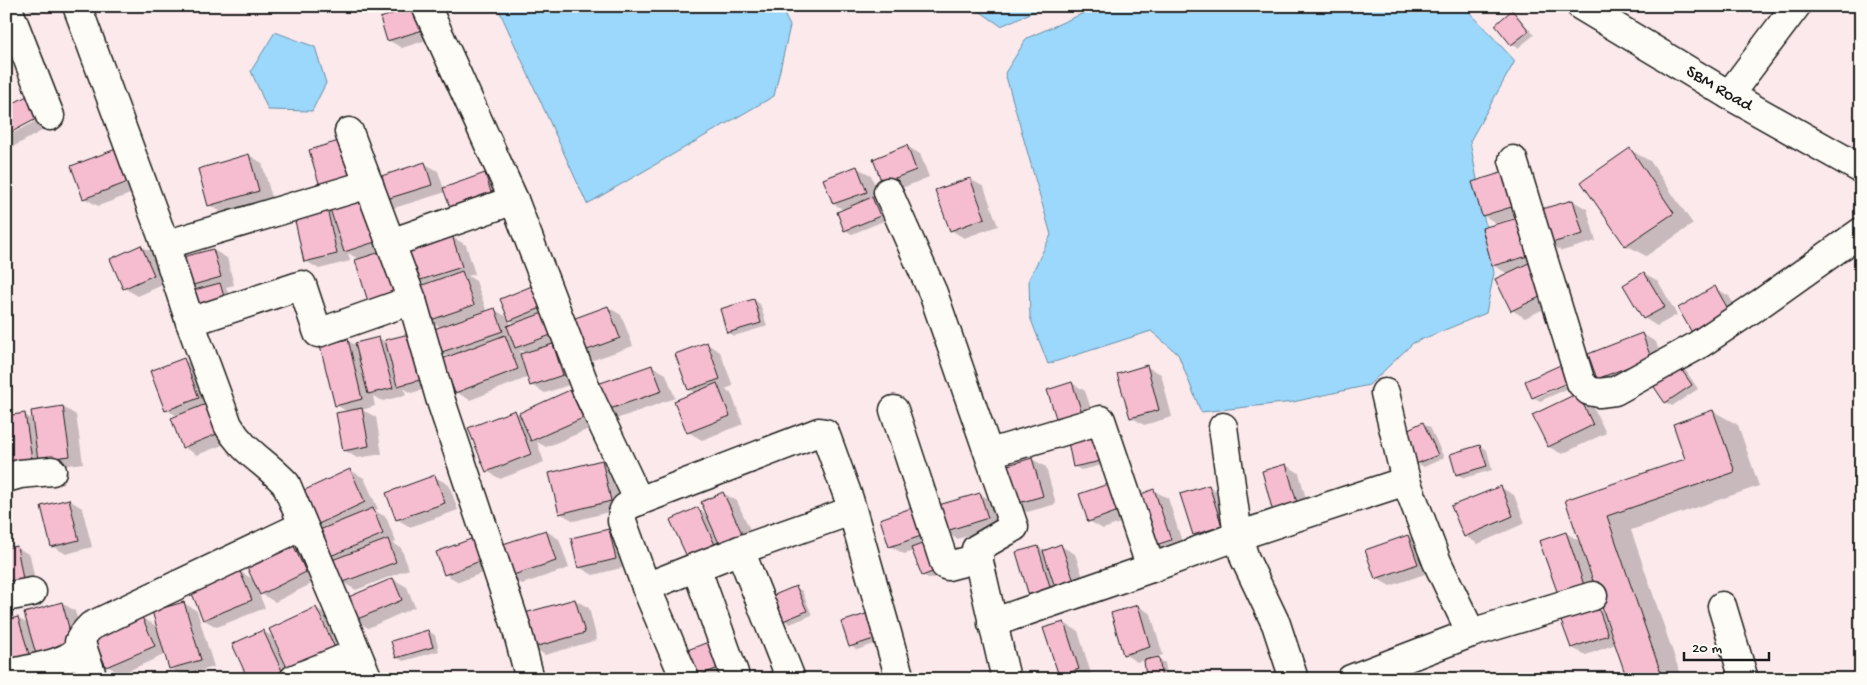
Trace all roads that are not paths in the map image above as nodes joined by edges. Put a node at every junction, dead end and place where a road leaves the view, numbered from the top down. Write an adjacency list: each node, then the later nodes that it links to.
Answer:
1 (7, 6): 7 (street)
2 (77, 6): 16 (street)
3 (426, 6): 13 (street)
4 (1580, 6): 6 (street, SBM Road)
5 (1796, 6): 6 (street)
6 (1729, 95): 10 (street, SBM Road)
7 (50, 116)
8 (349, 132): 11 (street)
9 (1513, 160): 14 (street)
10 (1861, 169)
11 (369, 184): 15 (street); 16 (street)
12 (888, 192): 22 (street)
13 (514, 200): 15 (street); 26 (street)
14 (1861, 232)
15 (391, 243): 17 (street)
16 (165, 245): 18 (street)
17 (412, 300): 18 (street); 46 (street)
18 (190, 322): 28 (street)
19 (1385, 393): 25 (street)
20 (894, 410): 31 (street)
21 (1222, 427): 29 (street)
22 (990, 453): 31 (street); 33 (street)
23 (52, 471): 24 (street)
24 (6, 478)
25 (1406, 481): 29 (street); 38 (street)
26 (639, 501): 27 (street); 34 (street)
27 (852, 511): 30 (street); 49 (street)
28 (302, 526): 39 (street); 40 (street)
29 (1238, 536): 33 (street); 51 (street)
30 (740, 550): 32 (street); 48 (street)
31 (979, 558): 37 (street)
32 (696, 567): 34 (street); 41 (street)
33 (1151, 568): 37 (street)
34 (646, 587): 47 (street)
35 (1593, 596): 38 (street)
36 (1722, 606): 53 (street)
37 (992, 623): 50 (street)
38 (1471, 633): 52 (street)
39 (80, 640): 42 (street); 43 (street)
40 (356, 653): 44 (street); 45 (street)
41 (734, 673)
42 (6, 674)
43 (93, 679)
44 (294, 679)
45 (368, 679)
46 (530, 679)
47 (685, 679)
48 (791, 679)
49 (900, 679)
50 (1006, 679)
51 (1294, 679)
52 (1351, 679)
53 (1744, 679)

